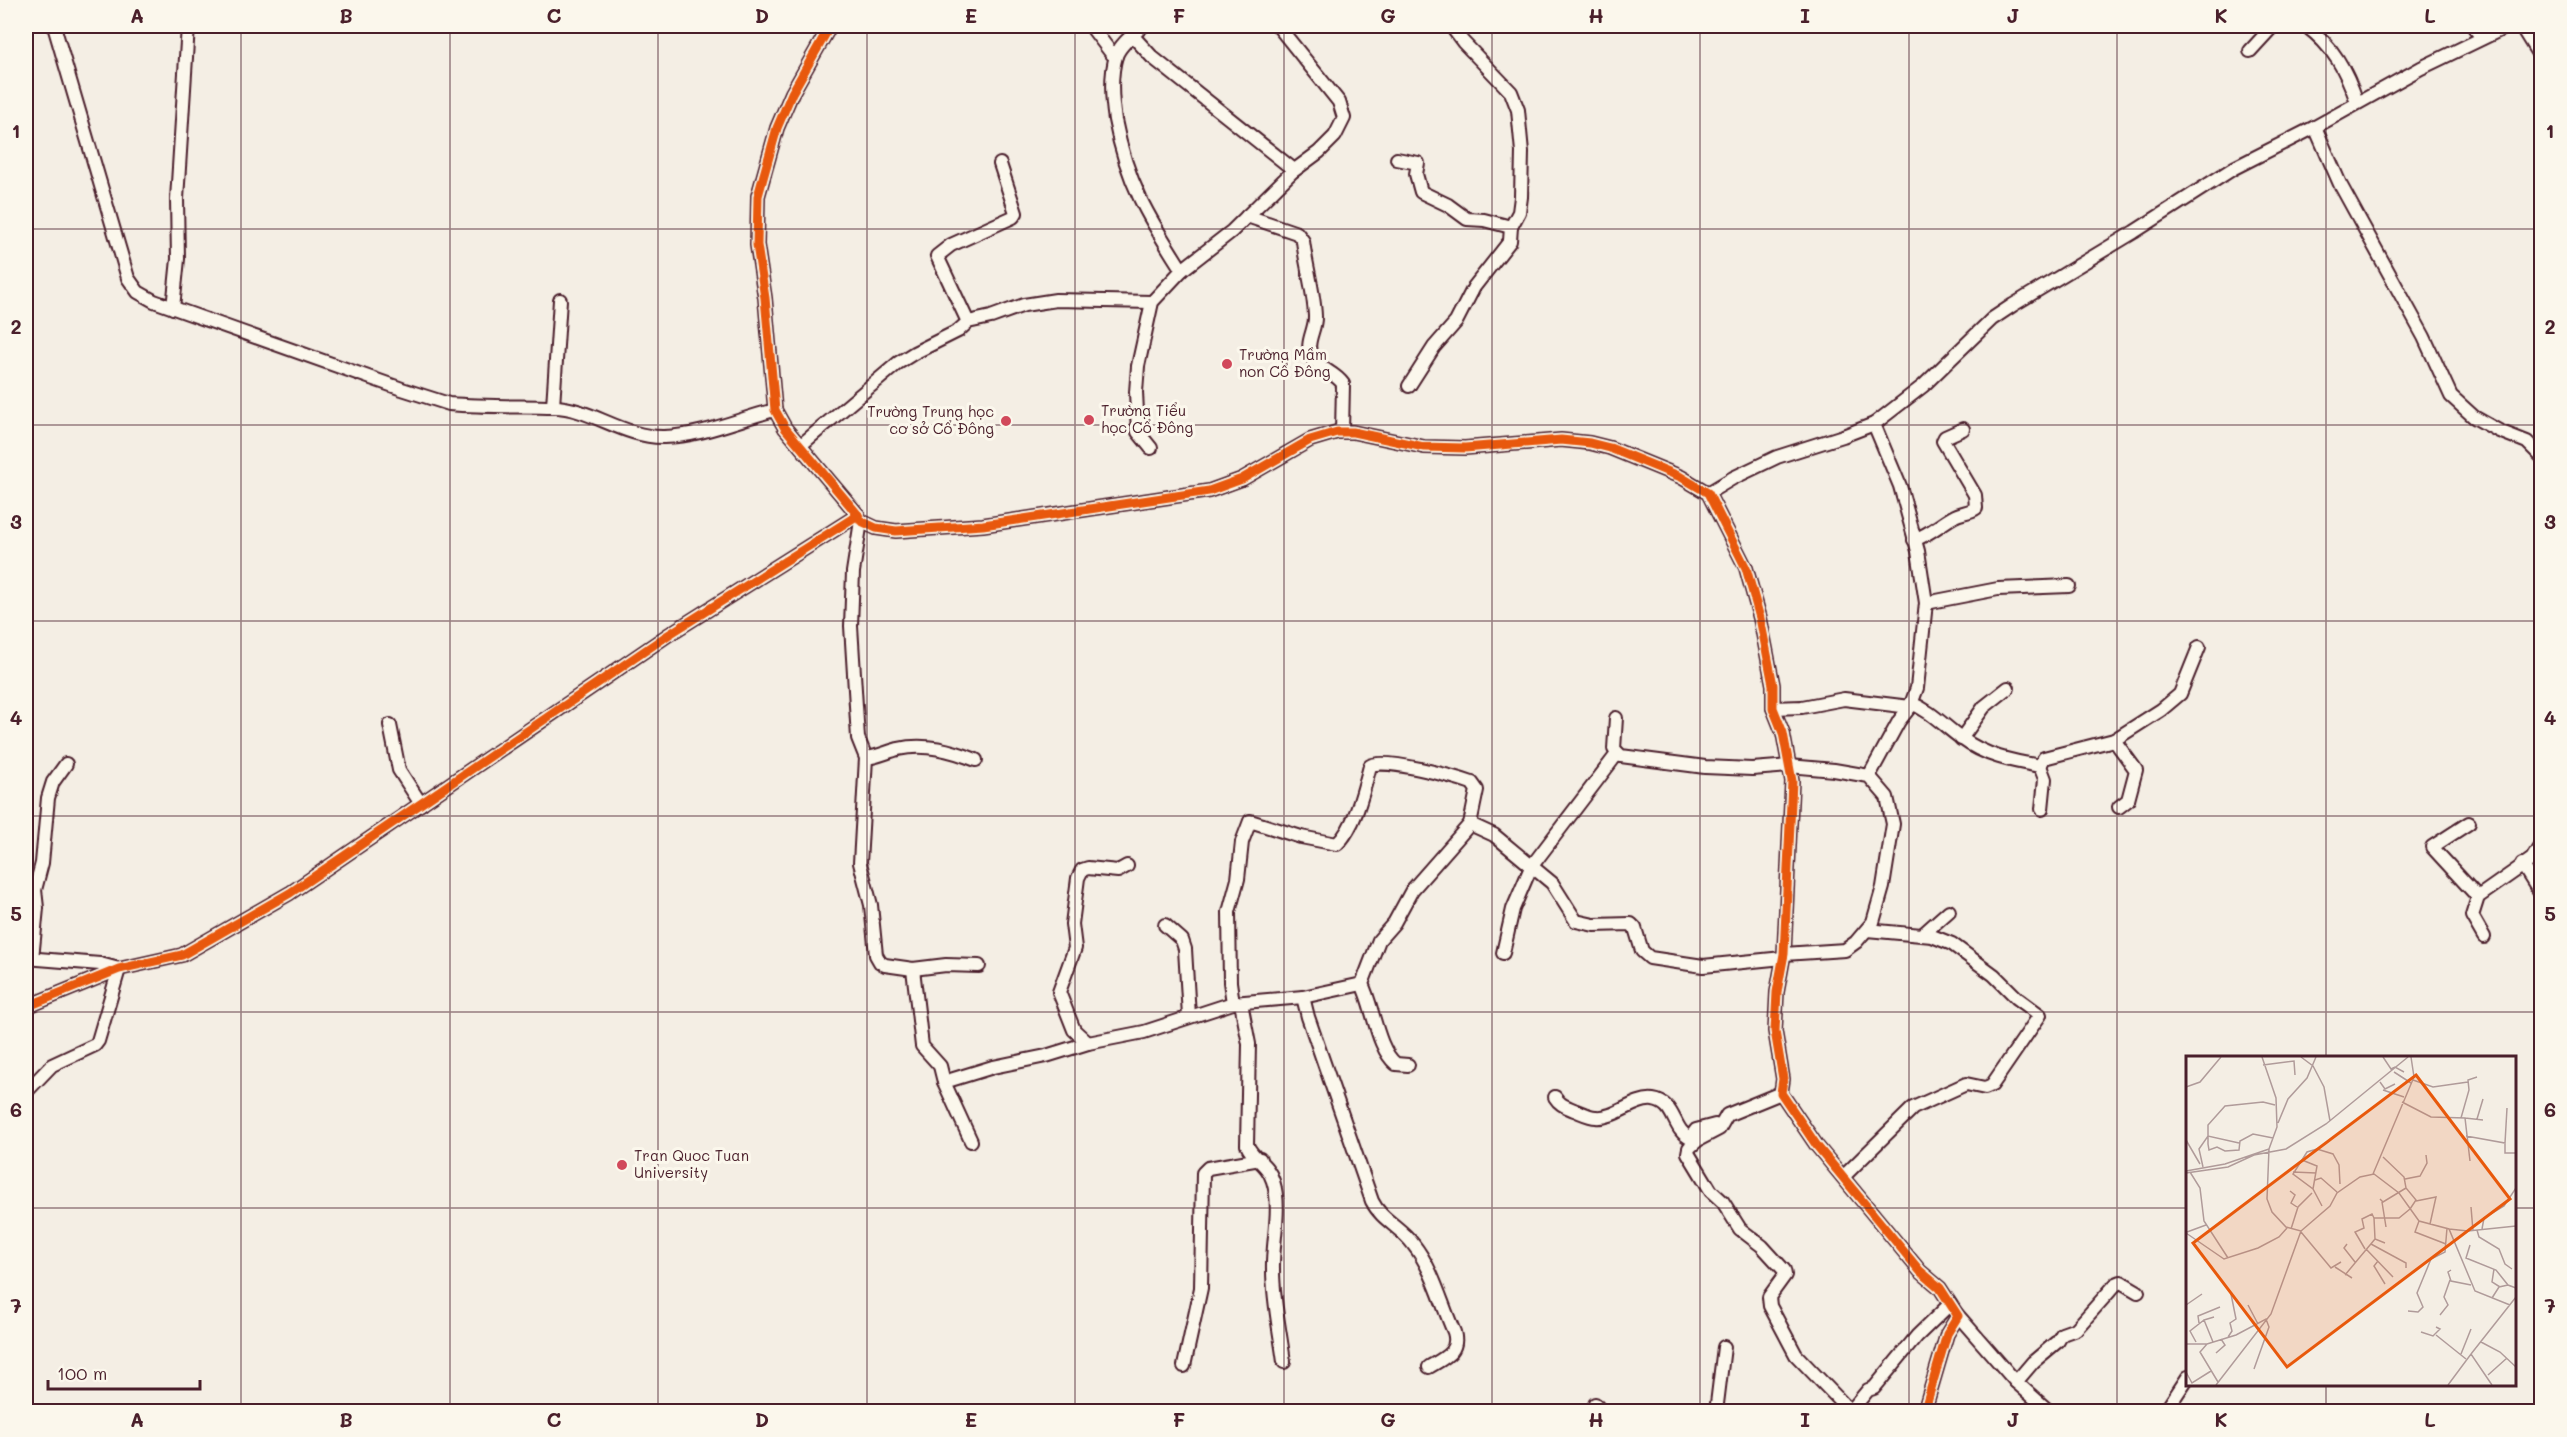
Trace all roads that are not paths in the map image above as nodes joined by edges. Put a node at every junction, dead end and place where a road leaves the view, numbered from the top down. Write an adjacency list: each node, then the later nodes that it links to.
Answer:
1 (54, 26): 28 (street)
2 (188, 26): 28 (street)
3 (830, 26): 32 (street)
4 (1093, 26): 16 (street)
5 (1143, 26): 13 (street)
6 (1278, 26): 22 (street)
7 (1451, 26): 24 (street)
8 (2273, 26): 15 (street)
9 (2306, 26): 18 (street)
10 (2473, 26): 14 (street)
11 (2508, 26): 14 (street)
12 (2521, 26): 17 (street)
13 (1132, 35): 16 (street); 22 (street)
14 (2482, 38): 18 (street)
15 (2250, 51)
16 (1116, 56): 25 (street)
17 (2541, 60)
18 (2357, 102): 19 (street)
19 (2315, 127): 33 (street); 38 (street)
20 (1397, 159): 24 (street)
21 (1000, 164): 29 (street)
22 (1294, 170): 23 (street)
23 (1247, 216): 25 (street); 35 (street)
24 (1511, 227): 30 (street)
25 (1182, 270): 27 (street)
26 (560, 300): 31 (street)
27 (1152, 302): 29 (street); 37 (street)
28 (173, 308): 31 (street)
29 (968, 322): 36 (street)
30 (1409, 386)
31 (553, 406): 32 (street)
32 (775, 410): 36 (street)
33 (1874, 424): 39 (street); 41 (street)
34 (1963, 429): 41 (street)
35 (1342, 432): 39 (street); 40 (street)
36 (801, 445): 40 (street)
37 (1151, 448)
38 (2541, 457)
39 (1708, 494): 47 (street)
40 (859, 518): 53 (street); 59 (street)
41 (1914, 540): 43 (street)
42 (2069, 586): 43 (street)
43 (1926, 603): 46 (street)
44 (2199, 647): 51 (street)
45 (2008, 688): 50 (street)
46 (1911, 705): 47 (street); 50 (street); 58 (street)
47 (1773, 708): 56 (street)
48 (1616, 718): 52 (street)
49 (390, 725): 59 (street)
50 (1961, 739): 57 (street)
51 (2114, 740): 57 (street); 60 (street)
52 (1617, 754): 56 (street); 67 (street)
53 (866, 758): 54 (street); 80 (street)
54 (976, 760)
55 (66, 764): 77 (street)
56 (1789, 766): 58 (street); 76 (street)
57 (2040, 766): 61 (street)
58 (1869, 776): 72 (street)
59 (421, 804): 79 (street)
60 (2119, 807)
61 (2042, 809)
62 (2469, 823): 69 (street)
63 (1470, 824): 67 (street); 81 (street); 83 (street)
64 (2541, 843): 65 (street)
65 (2522, 864): 68 (street); 69 (street)
66 (1127, 866): 86 (street)
67 (1531, 867): 75 (street); 76 (street)
68 (2541, 896)
69 (2478, 897): 74 (street)
70 (1949, 911): 73 (street)
71 (1165, 925): 85 (street)
72 (1867, 930): 73 (street); 76 (street)
73 (1922, 935): 95 (street)
74 (2484, 936)
75 (1503, 954)
76 (1784, 956): 90 (street)
77 (29, 958): 79 (street)
78 (979, 966): 80 (street)
79 (119, 969): 84 (street); 89 (street)
80 (913, 969): 88 (street)
81 (1362, 984): 82 (street); 87 (street)
82 (1304, 997): 83 (street); 101 (street)
83 (1237, 1003): 85 (street); 94 (street)
84 (26, 1007)
85 (1189, 1016): 86 (street)
86 (1088, 1043): 88 (street)
87 (1408, 1065)
88 (944, 1082): 93 (street)
89 (26, 1092)
90 (1781, 1093): 92 (street); 95 (street)
91 (1555, 1097): 92 (street)
92 (1721, 1122): 104 (street)
93 (971, 1141)
94 (1260, 1159): 99 (street); 100 (street)
95 (1843, 1177): 97 (street)
96 (2138, 1292): 103 (street)
97 (1952, 1308): 103 (street); 104 (street); 106 (street)
98 (1724, 1347): 105 (street)
99 (1284, 1362)
100 (1184, 1366)
101 (1429, 1367)
102 (2186, 1379): 108 (street)
103 (2016, 1383): 107 (street)
104 (1850, 1411)
105 (1716, 1412)
106 (1924, 1412)
107 (2050, 1412)
108 (2165, 1412)

